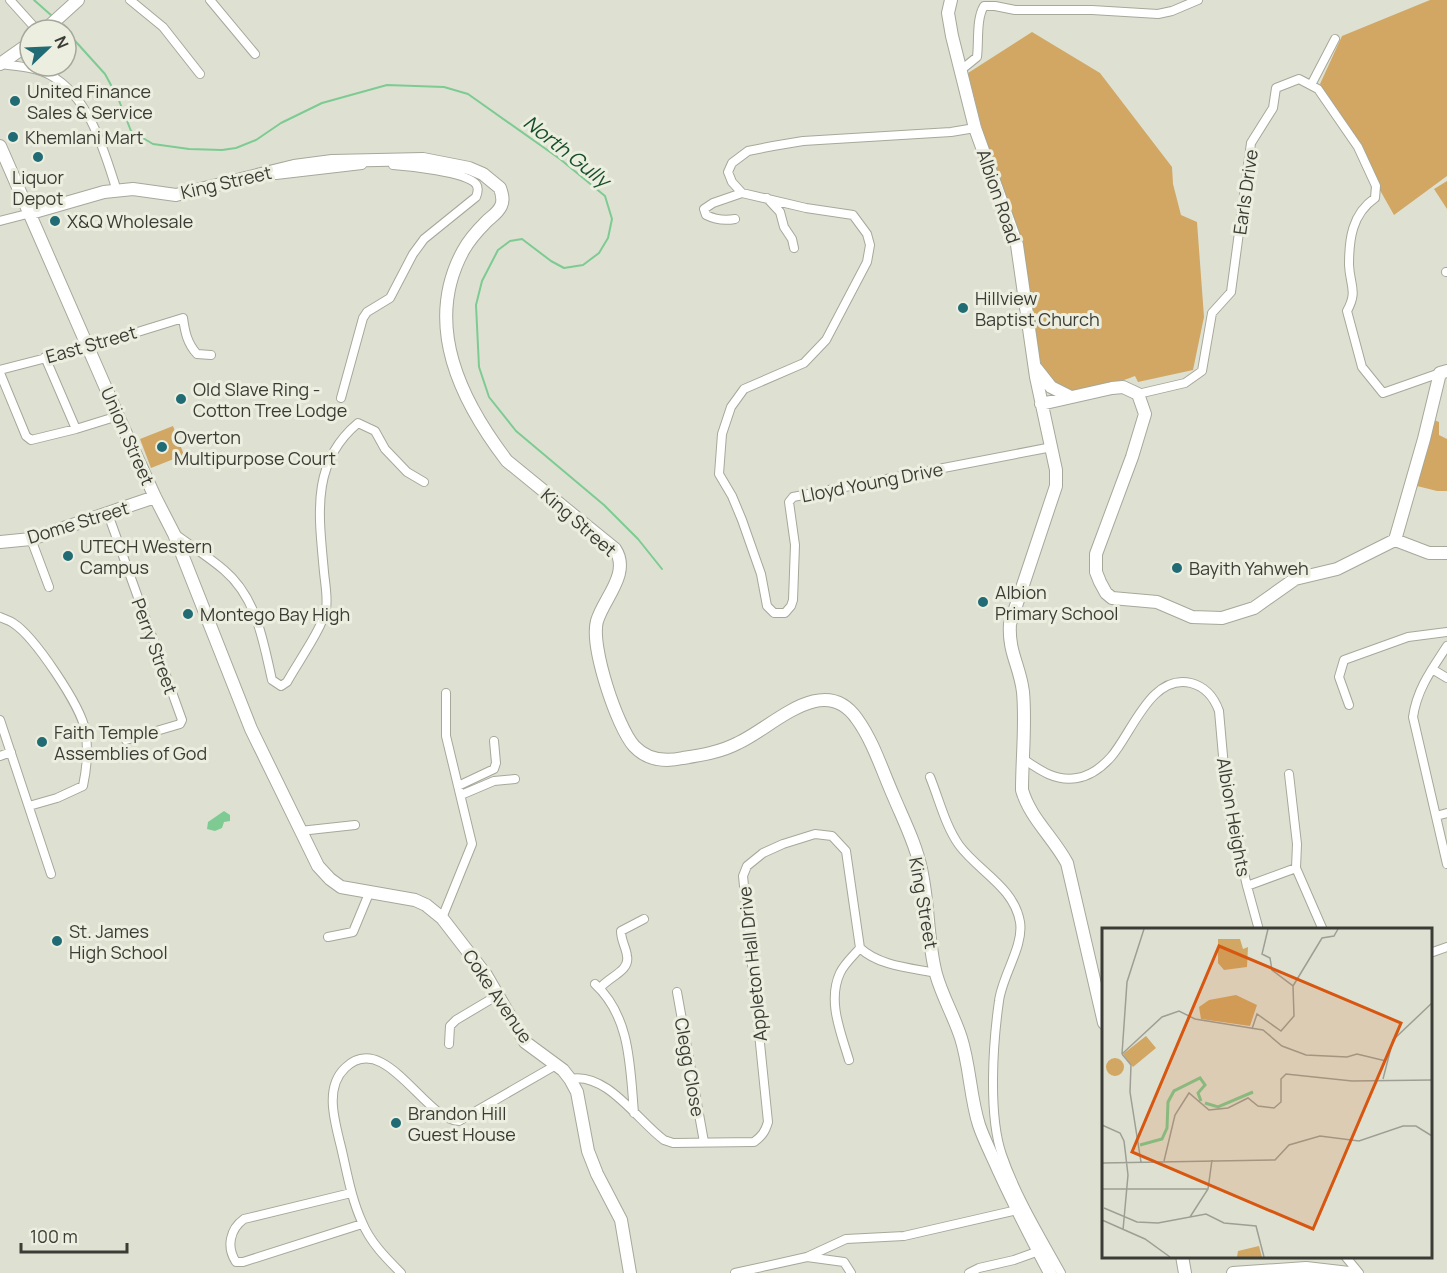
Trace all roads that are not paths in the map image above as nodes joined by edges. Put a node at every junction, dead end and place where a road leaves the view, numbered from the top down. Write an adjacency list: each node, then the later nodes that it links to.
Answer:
1 (10, 0): 7 (street)
2 (78, 0): 8 (street)
3 (130, 0): 14 (street)
4 (210, 0): 11 (street)
5 (951, 0): 13 (street, Albion Road)
6 (1198, 0): 13 (street)
7 (26, 18)
8 (58, 18)
9 (1335, 39): 15 (street)
10 (18, 51): 12 (street)
11 (255, 54)
12 (0, 64): 19 (street)
13 (962, 70): 16 (street, Albion Road)
14 (200, 74)
15 (1311, 85): 31 (street); 32 (street, Earls Drive)
16 (975, 128): 20 (street); 29 (street, Albion Road)
17 (0, 146): 22 (street, Union Street)
18 (252, 178): 19 (street, King Street); 34 (street); 84 (street, King Street)
19 (117, 191): 22 (street, King Street)
20 (742, 193): 21 (street, Lloyd Young Drive); 23 (street)
21 (767, 198): 25 (street); 38 (street, Lloyd Young Drive)
22 (31, 213): 24 (street, King Street); 26 (street, Union Street)
23 (735, 219)
24 (0, 222)
25 (794, 248)
26 (88, 347): 27 (street, East Street); 28 (street, East Street); 36 (street, Union Street)
27 (211, 355)
28 (45, 357): 30 (street, East Street); 37 (street)
29 (1034, 366): 33 (street); 35 (street, Albion Road)
30 (0, 372): 37 (street)
31 (1438, 374): 44 (street)
32 (1138, 394): 33 (street); 44 (street)
33 (1071, 397): 35 (street)
34 (341, 398)
35 (1040, 399): 38 (street, Albion Road)
36 (118, 416): 37 (street); 40 (street, Union Street)
37 (75, 429)
38 (1052, 447): 61 (street)
39 (424, 482): 42 (street)
40 (155, 497): 41 (street, Dome Street); 42 (street, Union Street)
41 (108, 514): 43 (street, Dome Street); 57 (street, Perry Street)
42 (174, 534): 56 (street, Union Street)
43 (32, 539): 45 (street, Dome Street); 47 (street)
44 (1395, 540): 46 (street)
45 (0, 542)
46 (1447, 553)
47 (49, 587)
48 (0, 617): 66 (street)
49 (1447, 632): 54 (street)
50 (1447, 646): 51 (street)
51 (1432, 669): 52 (street); 68 (street)
52 (1447, 678)
53 (446, 693): 65 (street)
54 (1349, 705)
55 (0, 720): 59 (street)
56 (251, 729): 70 (street, Coke Avenue)
57 (126, 740)
58 (494, 741): 65 (street)
59 (11, 752): 60 (street); 66 (street)
60 (0, 756)
61 (1022, 758): 74 (street, Albion Heights); 87 (street)
62 (1289, 774): 72 (street)
63 (930, 777): 107 (street)
64 (515, 779): 65 (street)
65 (459, 790): 76 (street)
66 (29, 806): 73 (street)
67 (1447, 813): 68 (street)
68 (1436, 816): 71 (street)
69 (355, 825): 70 (street)
70 (300, 831): 75 (street, Coke Avenue)
71 (1447, 864)
72 (1296, 868): 74 (street); 79 (street)
73 (51, 874)
74 (1246, 886): 78 (street, Albion Heights)
75 (370, 891): 76 (street, Coke Avenue); 80 (street)
76 (442, 918): 86 (street, Coke Avenue)
77 (644, 919): 92 (street)
78 (1258, 928)
79 (1322, 928)
80 (328, 936)
81 (1447, 947): 83 (street)
82 (860, 948): 84 (street); 89 (street); 93 (street, Appleton Hall Drive)
83 (1432, 953)
84 (936, 973): 95 (street, King Street)
85 (677, 992): 93 (street, Clegg Close)
86 (498, 995): 88 (street); 90 (street, Coke Avenue)
87 (1102, 1014)
88 (449, 1044)
89 (849, 1060)
90 (556, 1065): 91 (street, Coke Avenue); 94 (street)
91 (570, 1078): 92 (street, Appleton Hall Drive); 102 (street, Coke Avenue)
92 (634, 1113): 93 (street, Appleton Hall Drive)
93 (704, 1142)
94 (351, 1193): 96 (street); 96 (street)
95 (1017, 1210): 97 (street, King Street); 98 (street)
96 (362, 1224): 101 (street)
97 (1038, 1251): 105 (street); 106 (street, King Street)
98 (807, 1257): 103 (street); 104 (street)
99 (1182, 1258): 108 (street)
100 (1346, 1258): 111 (street)
101 (401, 1273)
102 (630, 1273)
103 (735, 1273)
104 (851, 1273)
105 (969, 1273)
106 (1050, 1273)
107 (1061, 1273)
108 (1185, 1273)
109 (1233, 1273): 110 (street)
110 (1349, 1273)
111 (1359, 1273)

